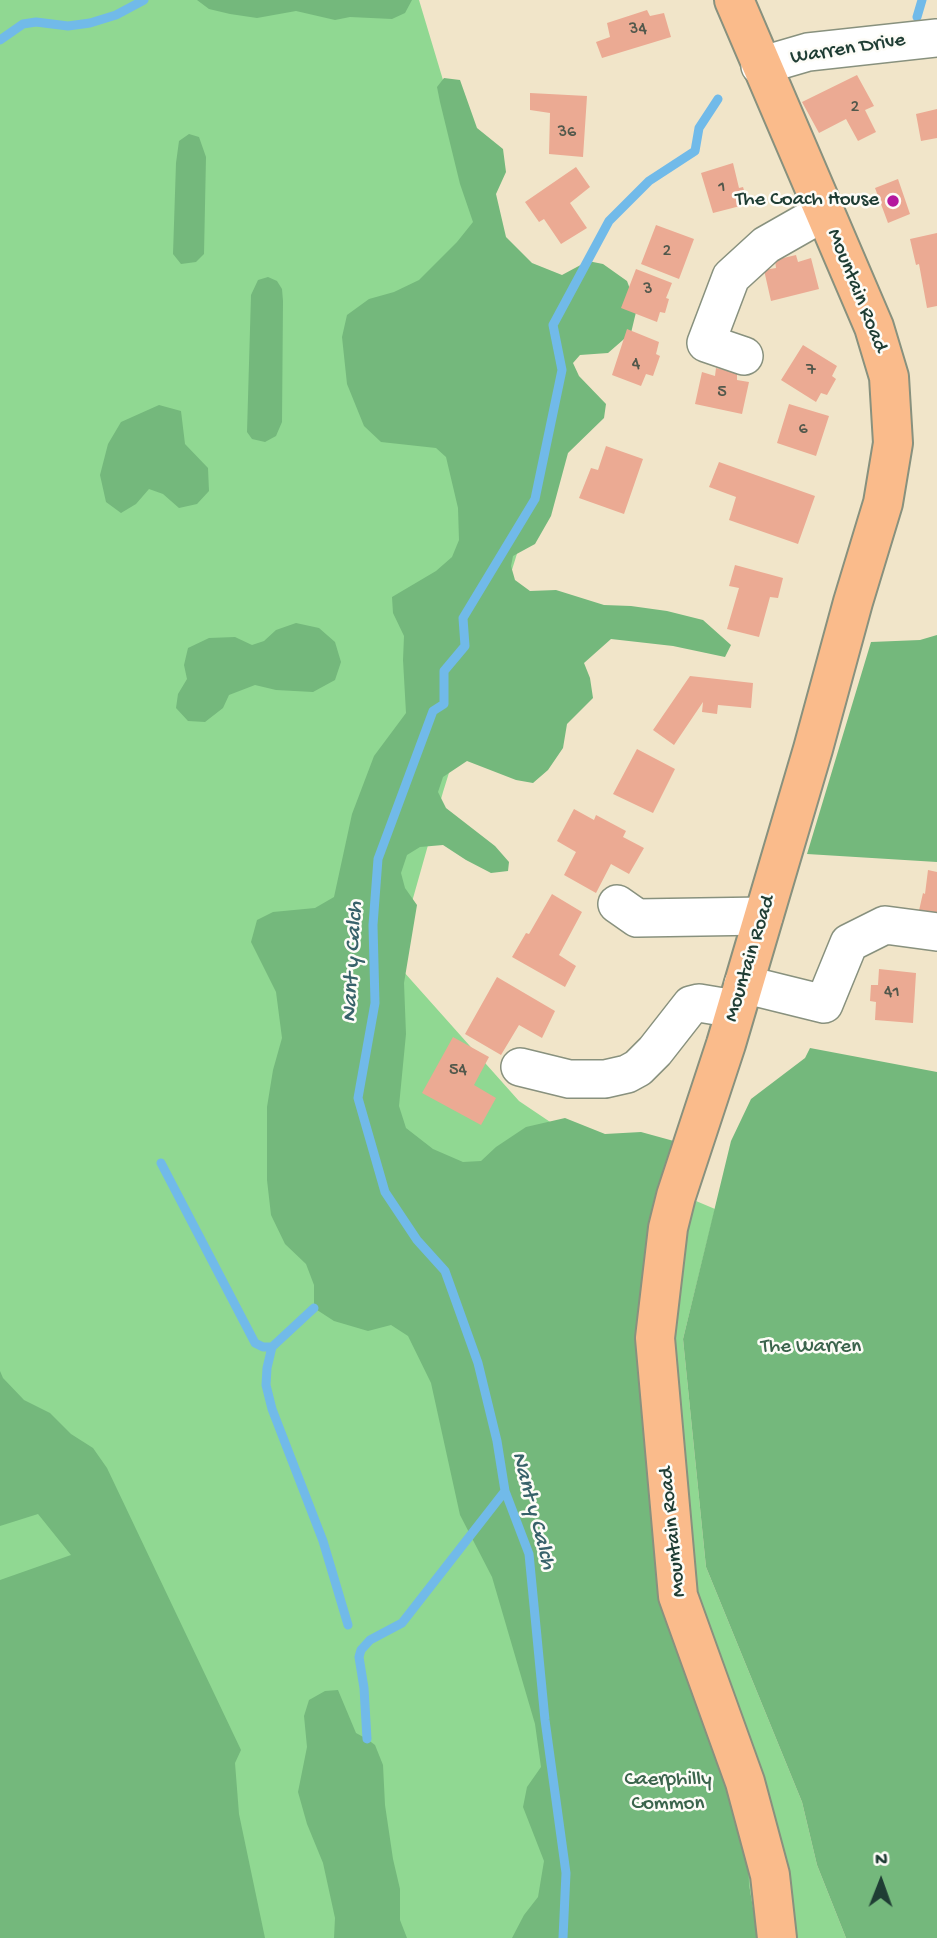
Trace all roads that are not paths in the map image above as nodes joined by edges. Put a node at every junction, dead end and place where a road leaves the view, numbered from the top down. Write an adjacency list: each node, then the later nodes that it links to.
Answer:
1 (734, 0): 3 (main road, Mountain Road)
2 (937, 38): 3 (street, Warren Drive)
3 (761, 66): 4 (main road, Mountain Road)
4 (824, 212): 5 (street); 7 (main road, Mountain Road)
5 (744, 356)
6 (617, 904): 7 (street)
7 (764, 916): 9 (main road, Mountain Road)
8 (937, 932): 9 (street)
9 (739, 996): 10 (street); 11 (main road, Mountain Road)
10 (520, 1067)
11 (777, 1938)

